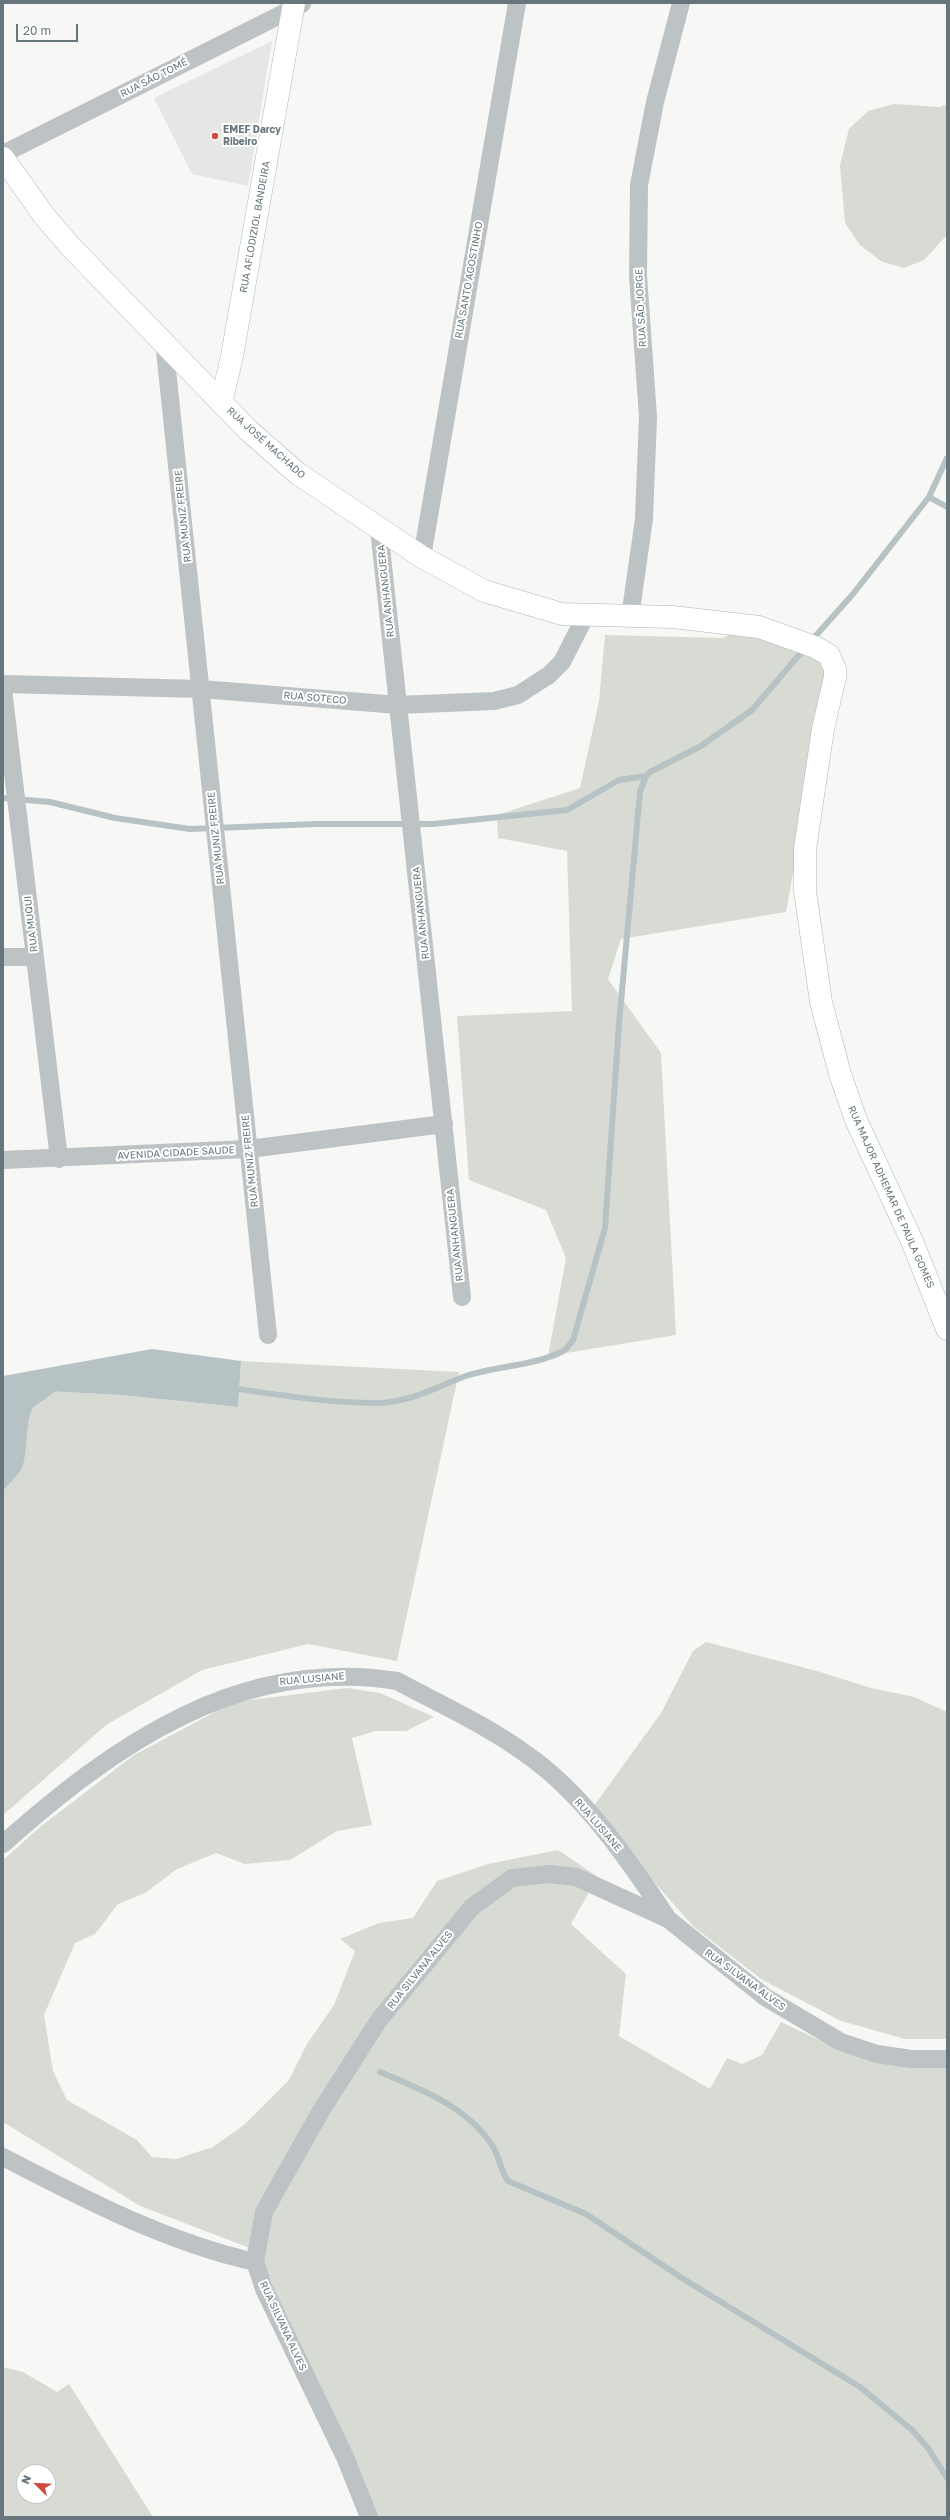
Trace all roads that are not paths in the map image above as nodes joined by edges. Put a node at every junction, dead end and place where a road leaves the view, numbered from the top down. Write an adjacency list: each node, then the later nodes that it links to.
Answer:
1 (517, 3): 9 (street, RUA SANTO AGOSTINHO)
2 (681, 3): 11 (street, RUA SÃO JORGE)
3 (297, 5): 4 (street, RUA SÃO TOMÉ); 7 (street, RUA AFLODIZIOL BANDEIRA)
4 (3, 154)
5 (3, 158): 6 (street, RUA JOSÉ MACHADO)
6 (164, 341): 7 (street, RUA JOSÉ MACHADO); 14 (street, RUA MUNIZ FREIRE)
7 (221, 403): 8 (street, RUA JOSÉ MACHADO)
8 (380, 529): 9 (street, RUA JOSÉ MACHADO); 15 (street, RUA ANHANGUERA)
9 (422, 557): 10 (street, RUA JOSÉ MACHADO)
10 (586, 615): 11 (street, RUA JOSÉ MACHADO); 15 (street, RUA SOTECO)
11 (630, 617): 23 (street, RUA MAJOR ADHEMAR DE PAULA GOMES)
12 (3, 684): 14 (street, RUA SOTECO)
13 (3, 689): 17 (street, RUA MUQUI)
14 (201, 689): 15 (street, RUA SOTECO); 19 (street, RUA MUNIZ FREIRE)
15 (398, 705): 18 (street, RUA ANHANGUERA)
16 (3, 957): 17 (street)
17 (35, 957): 20 (street, RUA MUQUI)
18 (444, 1124): 19 (street, AVENIDA CIDADE SAUDE); 22 (street, RUA ANHANGUERA)
19 (249, 1149): 20 (street, AVENIDA CIDADE SAUDE); 24 (street, RUA MUNIZ FREIRE)
20 (59, 1158): 21 (street, AVENIDA CIDADE SAUDE)
21 (3, 1160)
22 (462, 1297)
23 (947, 1329)
24 (268, 1335)
25 (3, 1844): 26 (street, RUA LUSIANE)
26 (668, 1919): 27 (street, RUA SILVANA ALVES); 29 (street, RUA SILVANA ALVES)
27 (947, 2059)
28 (3, 2157): 29 (street)
29 (255, 2262): 30 (street, RUA SILVANA ALVES)
30 (369, 2517)

